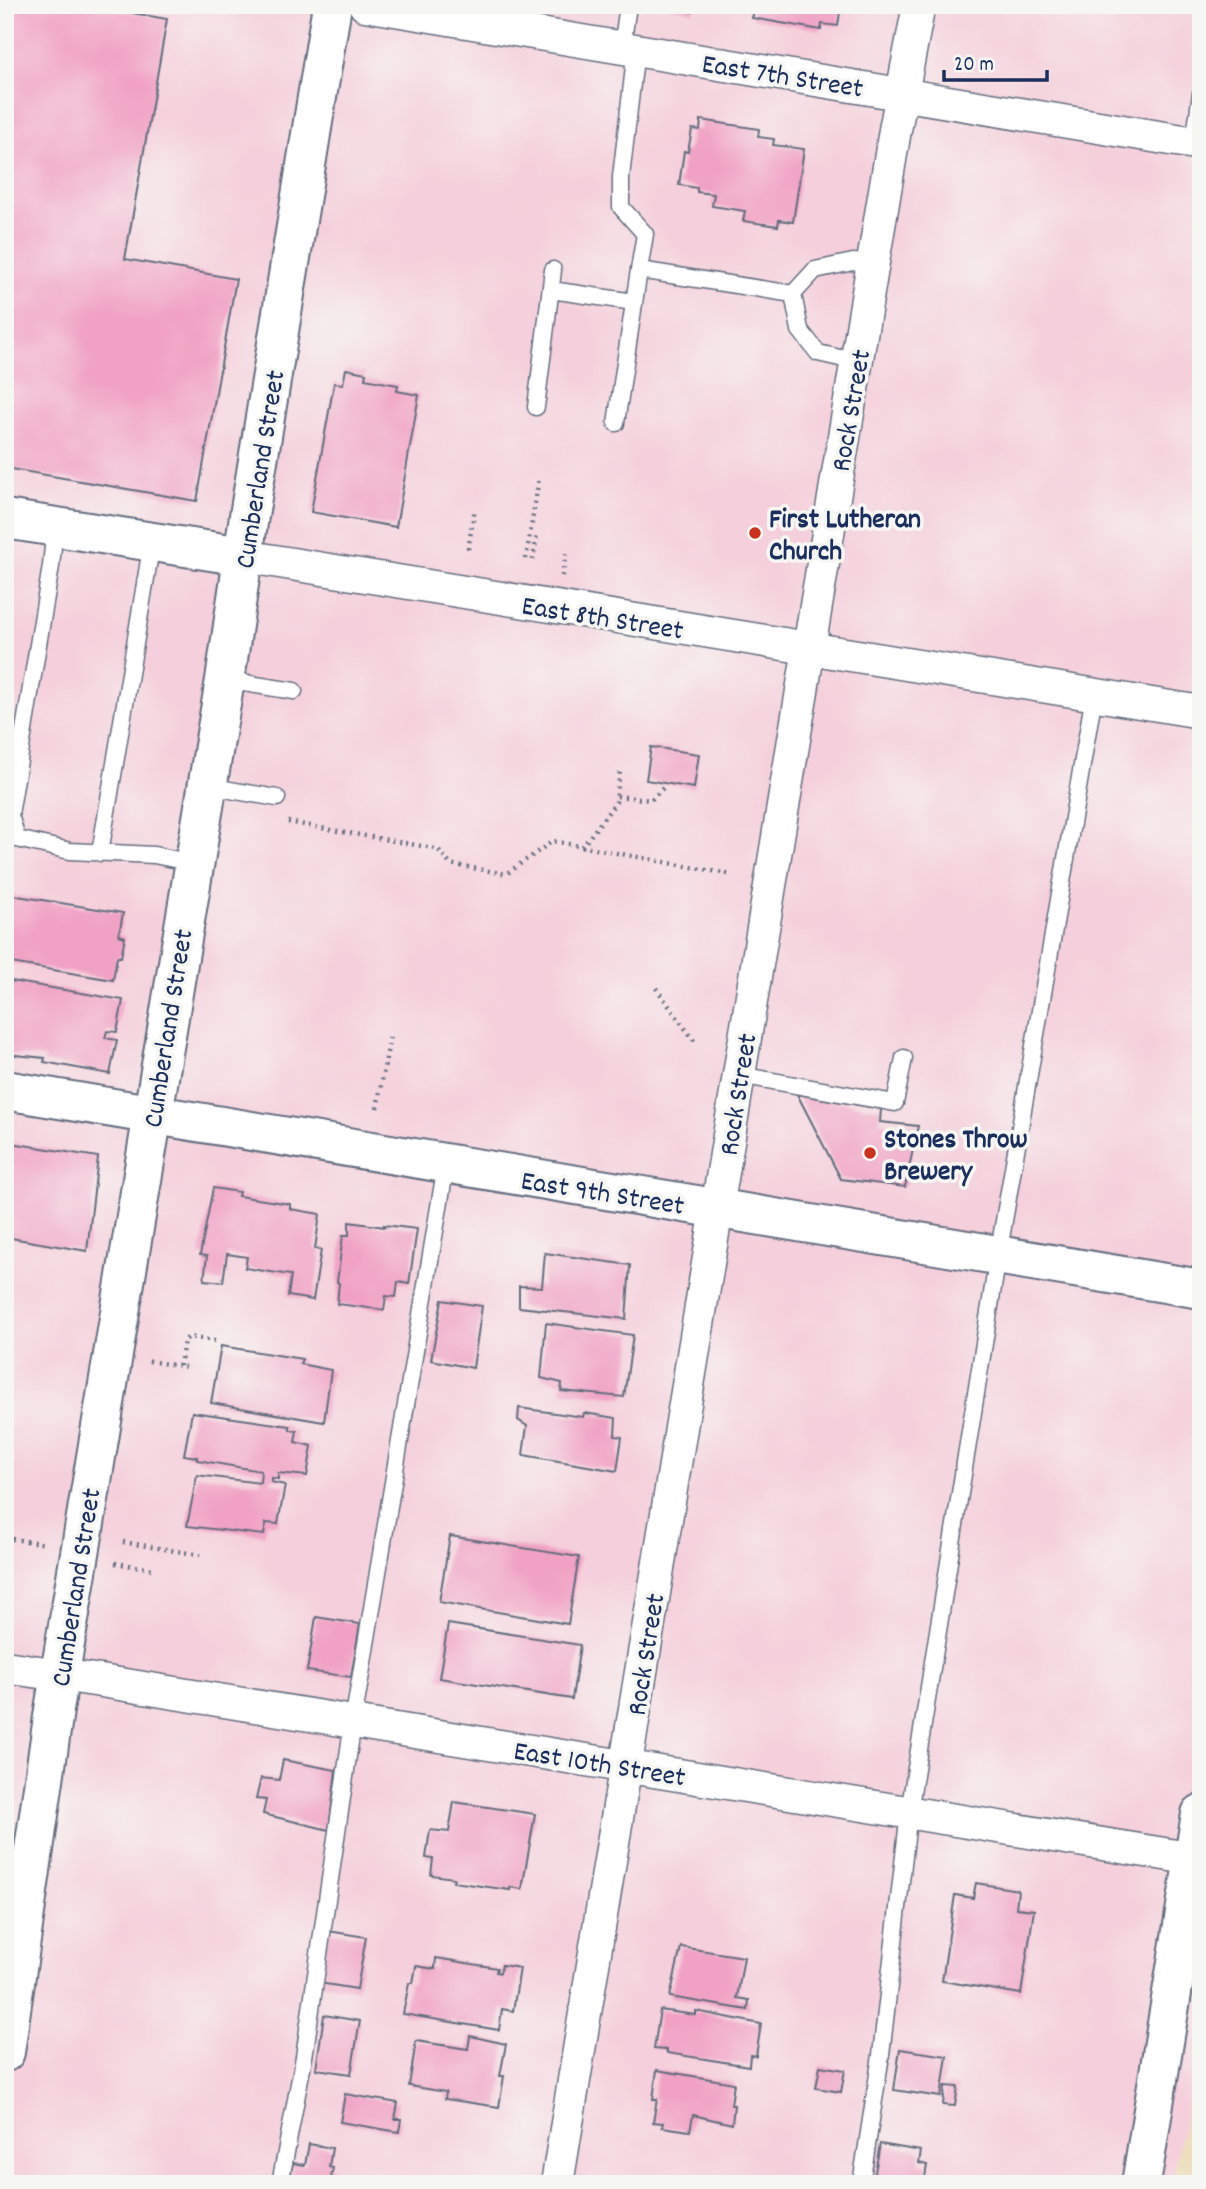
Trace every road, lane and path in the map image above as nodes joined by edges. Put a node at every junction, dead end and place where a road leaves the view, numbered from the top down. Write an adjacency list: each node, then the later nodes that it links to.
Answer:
1 (332, 5): 26 (main road, Cumberland Street)
2 (365, 5): 5 (street, East 7th Street)
3 (628, 5): 6 (lane)
4 (919, 5): 8 (street, Rock Street)
5 (479, 14): 6 (street, East 7th Street)
6 (629, 49): 8 (street, East 7th Street); 12 (lane)
7 (1201, 93): 9 (lane)
8 (903, 94): 9 (street, East 7th Street); 10 (street, Rock Street)
9 (1197, 144)
10 (874, 264): 14 (lane); 16 (street, Rock Street)
11 (554, 270): 13 (lane)
12 (639, 270): 14 (lane); 15 (lane)
13 (551, 290): 15 (lane); 17 (lane)
14 (793, 294): 16 (lane)
15 (634, 302): 18 (lane)
16 (857, 362): 29 (street, Rock Street)
17 (536, 407)
18 (616, 423)
19 (539, 478): 27 (path)
20 (475, 508): 25 (path)
21 (5, 519): 22 (main road, East 8th Street)
22 (55, 527): 24 (main road, East 8th Street); 39 (lane)
23 (537, 536): 28 (path)
24 (152, 542): 26 (main road, East 8th Street); 42 (lane)
25 (468, 550)
26 (243, 556): 29 (street, East 8th Street); 30 (main road, Cumberland Street)
27 (526, 559)
28 (533, 560)
29 (809, 648): 32 (street, East 8th Street); 49 (street, Rock Street)
30 (225, 680): 31 (lane); 35 (main road, Cumberland Street)
31 (294, 691)
32 (1094, 695): 33 (street, East 8th Street); 55 (lane)
33 (1201, 712)
34 (620, 771): 37 (path)
35 (207, 786): 38 (lane); 43 (main road, Cumberland Street)
36 (664, 788): 37 (path)
37 (617, 796): 41 (path)
38 (276, 798)
39 (7, 816): 42 (lane)
40 (276, 820): 41 (path)
41 (582, 847): 44 (path)
42 (100, 853): 43 (lane)
43 (193, 863): 52 (main road, Cumberland Street)
44 (728, 874)
45 (656, 988): 47 (path)
46 (390, 1036): 51 (path)
47 (695, 1042)
48 (904, 1058): 49 (lane)
49 (738, 1075): 54 (street, Rock Street)
50 (5, 1090): 52 (main road, East 9th Street)
51 (377, 1108)
52 (152, 1115): 53 (main road, East 9th Street); 66 (main road, Cumberland Street)
53 (446, 1165): 54 (main road, East 9th Street); 67 (lane)
54 (718, 1210): 55 (main road, East 9th Street); 68 (street, Rock Street)
55 (998, 1256): 56 (main road, East 9th Street); 69 (lane)
56 (1201, 1289)
57 (215, 1341): 58 (path)
58 (144, 1360)
59 (5, 1538): 61 (path)
60 (123, 1542): 62 (path)
61 (49, 1545)
62 (200, 1555)
63 (111, 1563): 64 (path)
64 (153, 1569)
65 (5, 1667): 66 (street, East 10th Street)
66 (60, 1675): 67 (street, East 10th Street); 72 (main road, Cumberland Street)
67 (353, 1722): 68 (street, East 10th Street); 73 (lane)
68 (625, 1765): 69 (street, East 10th Street); 74 (street, Rock Street)
69 (909, 1812): 71 (street, East 10th Street); 75 (lane)
70 (1201, 1814): 71 (main road)
71 (1197, 1859): 76 (main road)
72 (5, 2052)
73 (280, 2184)
74 (558, 2184)
75 (861, 2184)
76 (1141, 2184)

